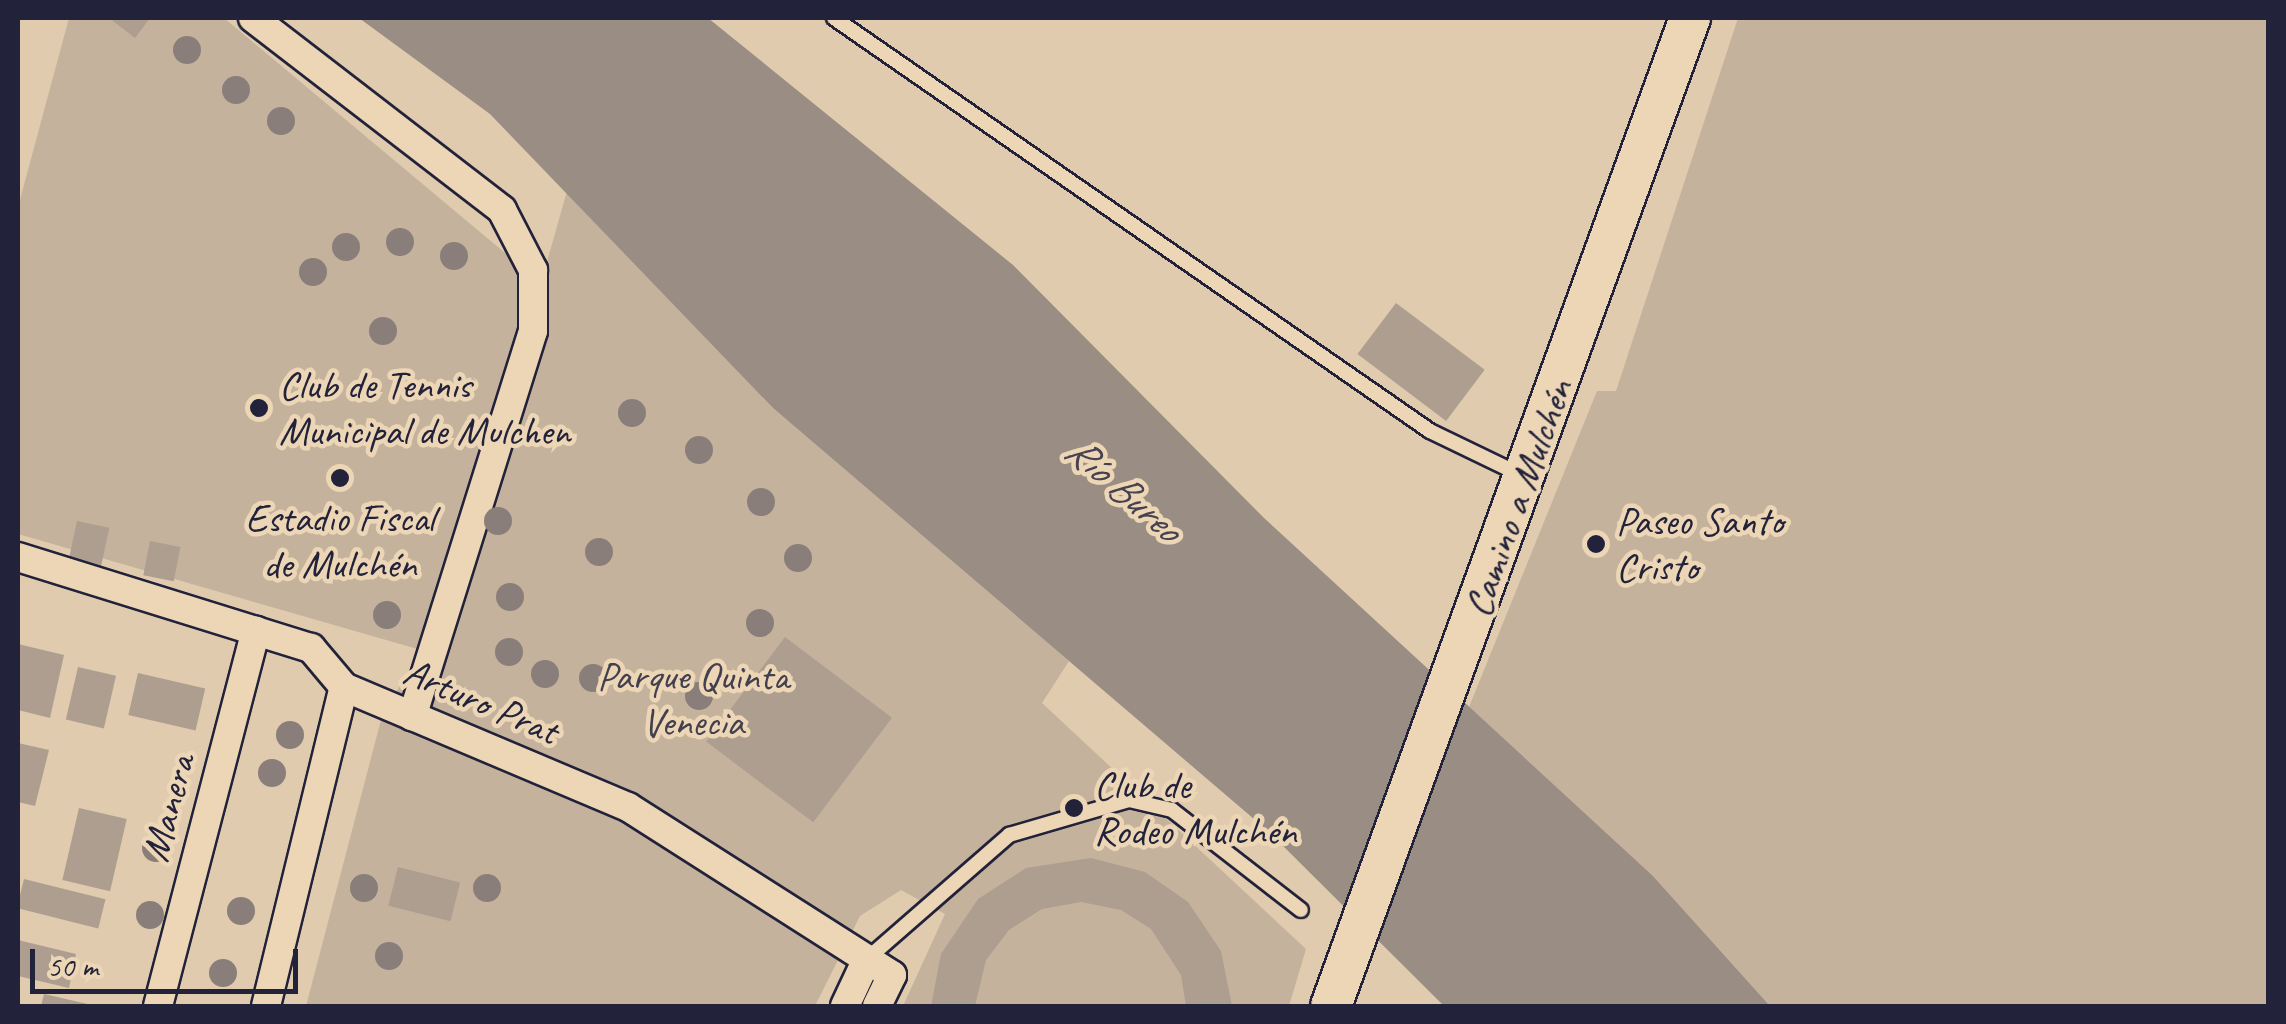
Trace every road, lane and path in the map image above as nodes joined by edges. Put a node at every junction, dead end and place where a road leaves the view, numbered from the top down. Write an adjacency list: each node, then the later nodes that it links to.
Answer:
1 (253, 18): 8 (street)
2 (834, 18): 4 (lane)
3 (1690, 18): 4 (main road, Camino a Mulchén)
4 (1526, 478): 13 (main road, Camino a Mulchén)
5 (18, 557): 6 (street, Arturo Prat)
6 (256, 630): 7 (street, Arturo Prat); 14 (street, Manera)
7 (344, 686): 8 (street, Arturo Prat); 15 (street)
8 (412, 716): 11 (street, Arturo Prat)
9 (1301, 910): 10 (lane)
10 (899, 939): 11 (lane); 12 (lane)
11 (868, 959): 12 (street, Arturo Prat); 16 (street)
12 (892, 974): 17 (street)
13 (1336, 992)
14 (158, 1006)
15 (266, 1006)
16 (845, 1006)
17 (878, 1006)

